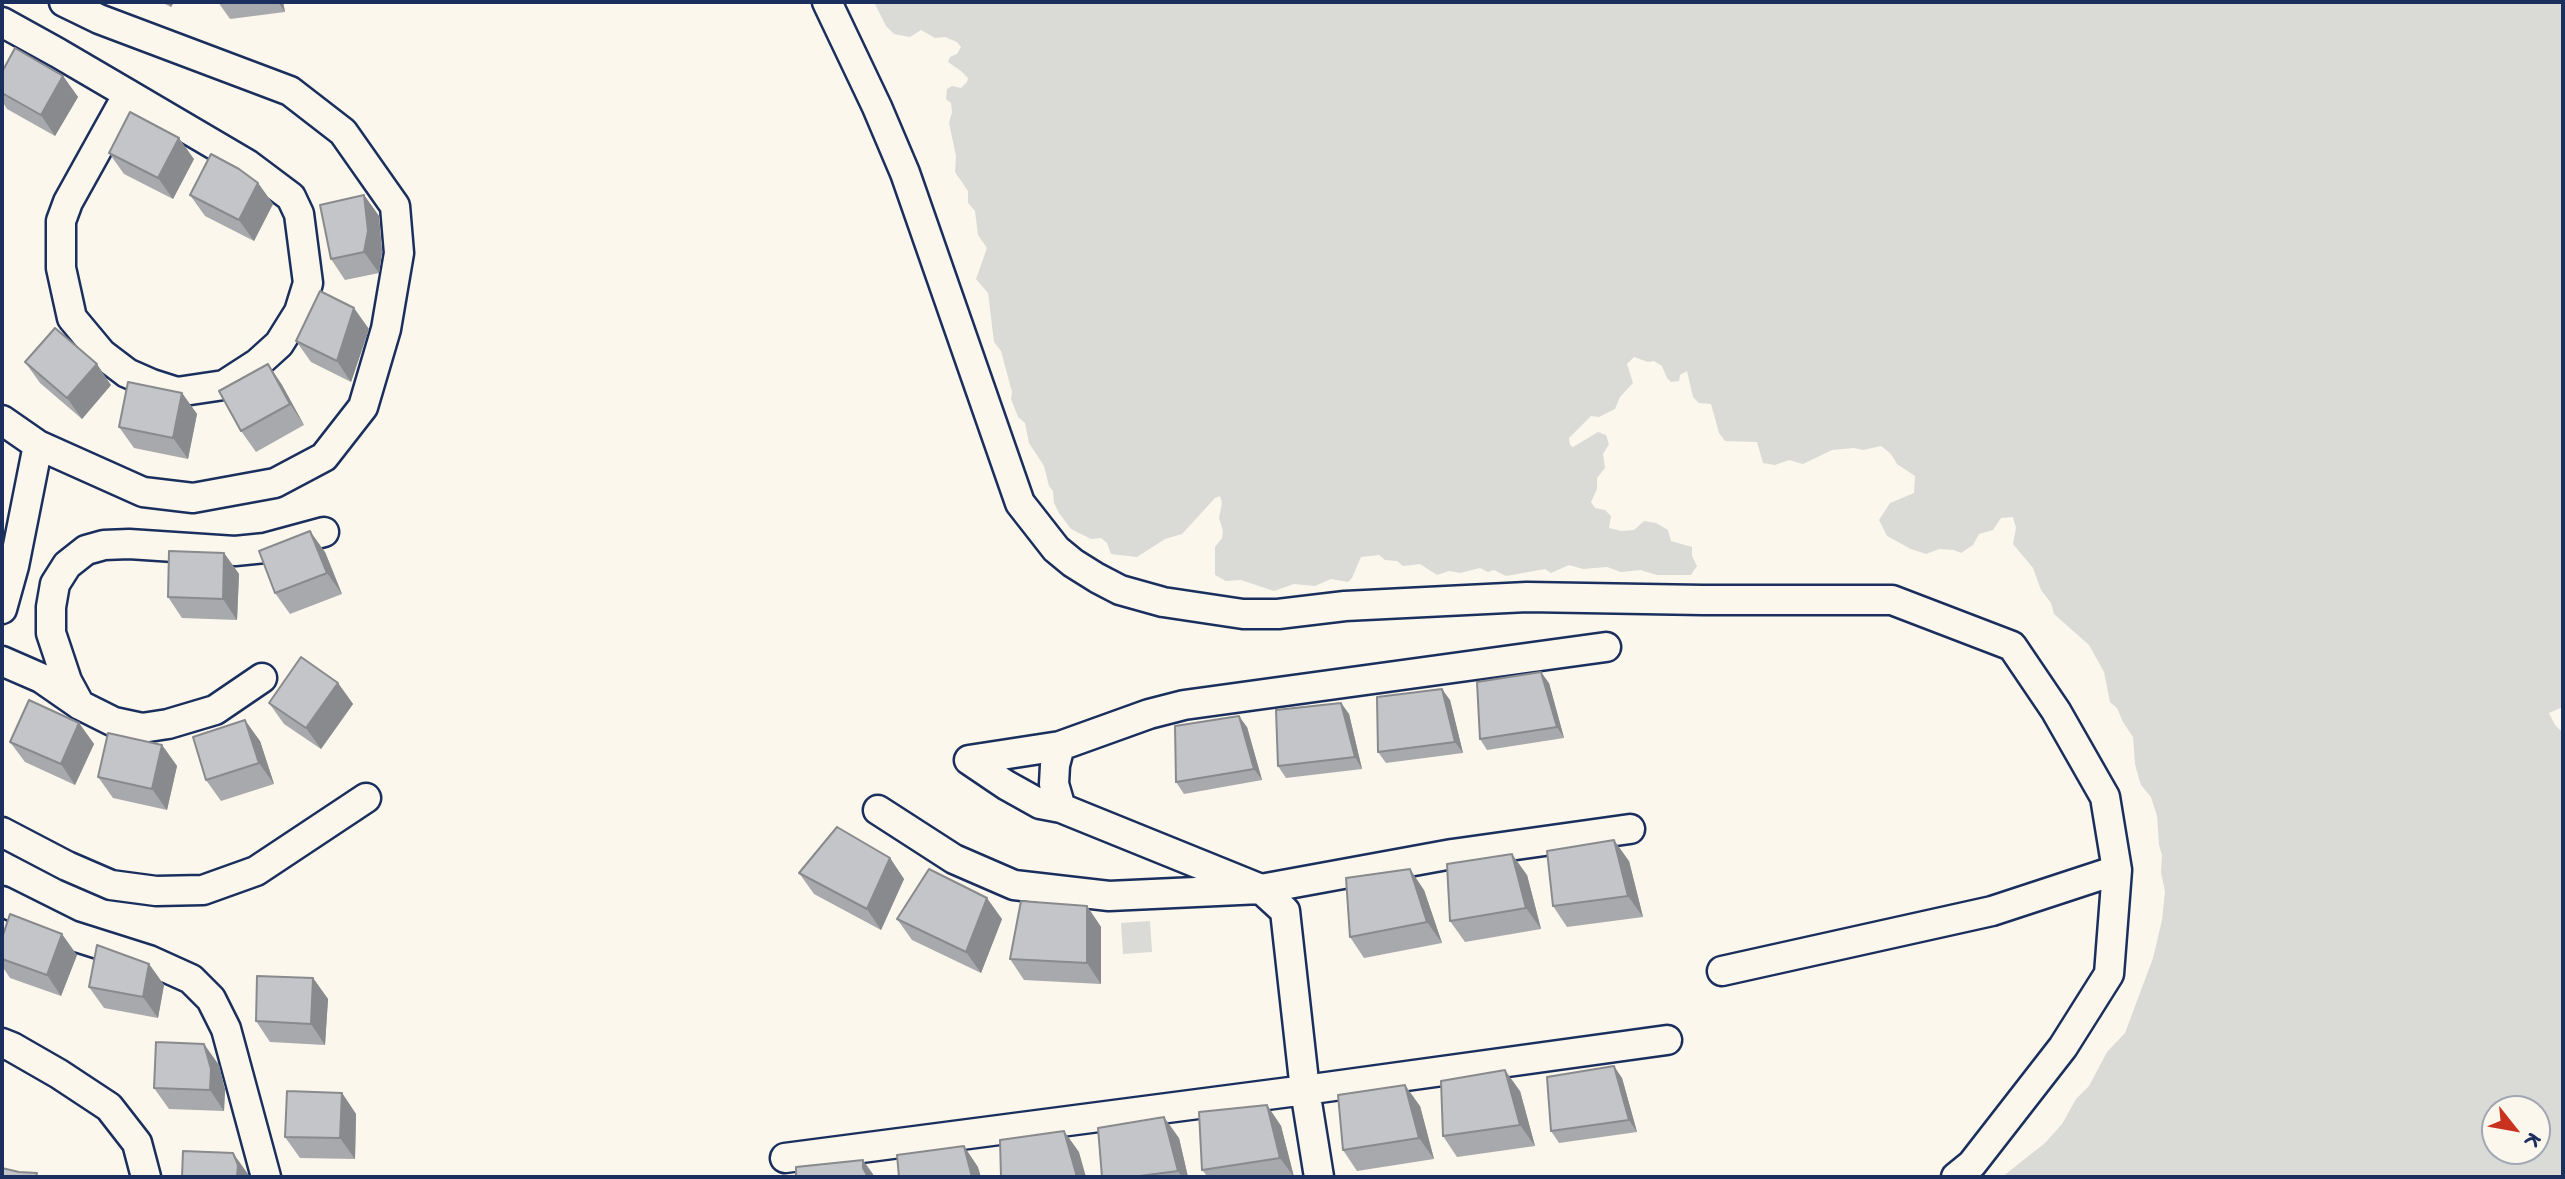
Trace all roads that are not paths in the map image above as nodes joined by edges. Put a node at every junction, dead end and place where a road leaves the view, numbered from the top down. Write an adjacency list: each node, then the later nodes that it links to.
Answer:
1 (64, 2): 6 (street)
2 (827, 2): 19 (street)
3 (2, 22): 4 (street)
4 (128, 94): 4 (street)
5 (2, 420): 6 (street)
6 (38, 445): 8 (street)
7 (324, 532): 12 (street)
8 (2, 609)
9 (1606, 647): 13 (street)
10 (2, 661): 12 (street)
11 (262, 678): 12 (street)
12 (80, 705)
13 (1060, 747): 15 (street); 15 (street)
14 (366, 798): 18 (street)
15 (1061, 808): 20 (street)
16 (878, 810): 20 (street)
17 (1630, 829): 20 (street)
18 (2, 832)
19 (2118, 870): 22 (street); 30 (street)
20 (1261, 889): 25 (street)
21 (2, 901): 28 (street)
22 (1722, 971)
23 (1667, 1040): 25 (street)
24 (2, 1043): 27 (street)
25 (1306, 1090): 26 (street); 29 (street)
26 (785, 1158)
27 (146, 1177)
28 (266, 1177)
29 (1319, 1177)
30 (1956, 1177)

